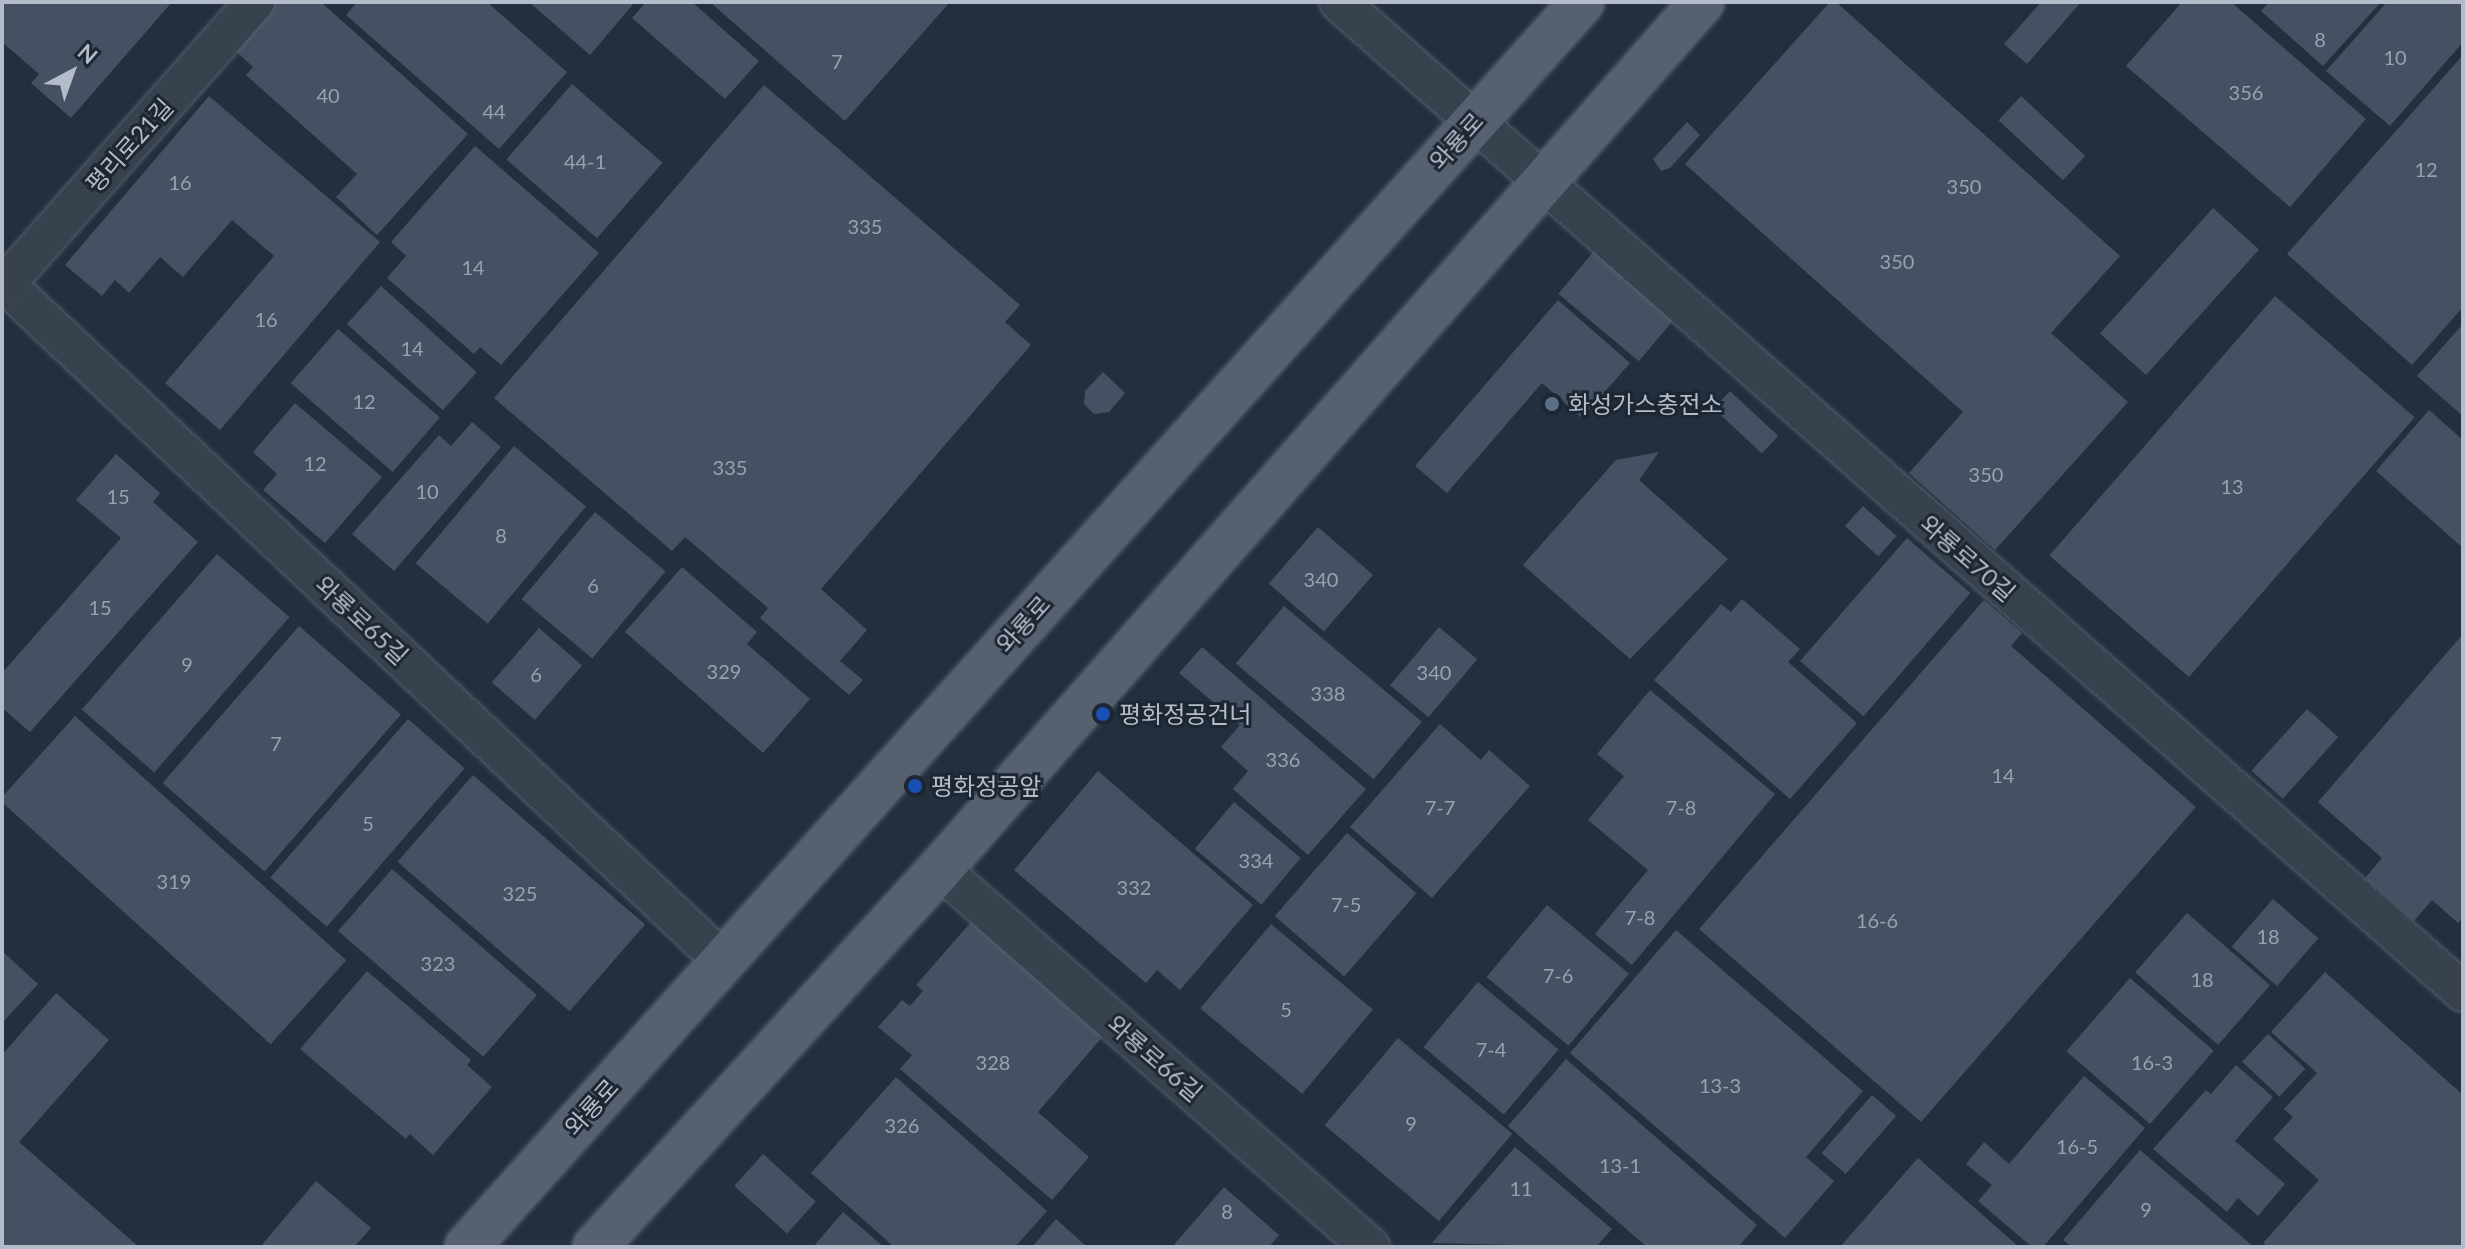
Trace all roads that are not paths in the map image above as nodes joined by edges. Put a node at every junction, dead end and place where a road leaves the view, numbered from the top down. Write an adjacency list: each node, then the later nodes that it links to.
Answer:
1 (255, 2): 7 (street, 평리로21길)
2 (1339, 2): 5 (street, 와룡로70길)
3 (1582, 2): 5 (main road, 와룡로)
4 (1702, 2): 6 (main road)
5 (1472, 124): 6 (street, 와룡로70길); 9 (main road, 와룡로)
6 (1539, 182): 8 (main road); 10 (street, 와룡로70길)
7 (3, 284): 9 (street, 와룡로65길)
8 (940, 869): 12 (main road); 13 (street, 와룡로66길)
9 (722, 960): 11 (main road, 와룡로)
10 (2463, 992)
11 (467, 1247)
12 (595, 1247)
13 (1370, 1247)

